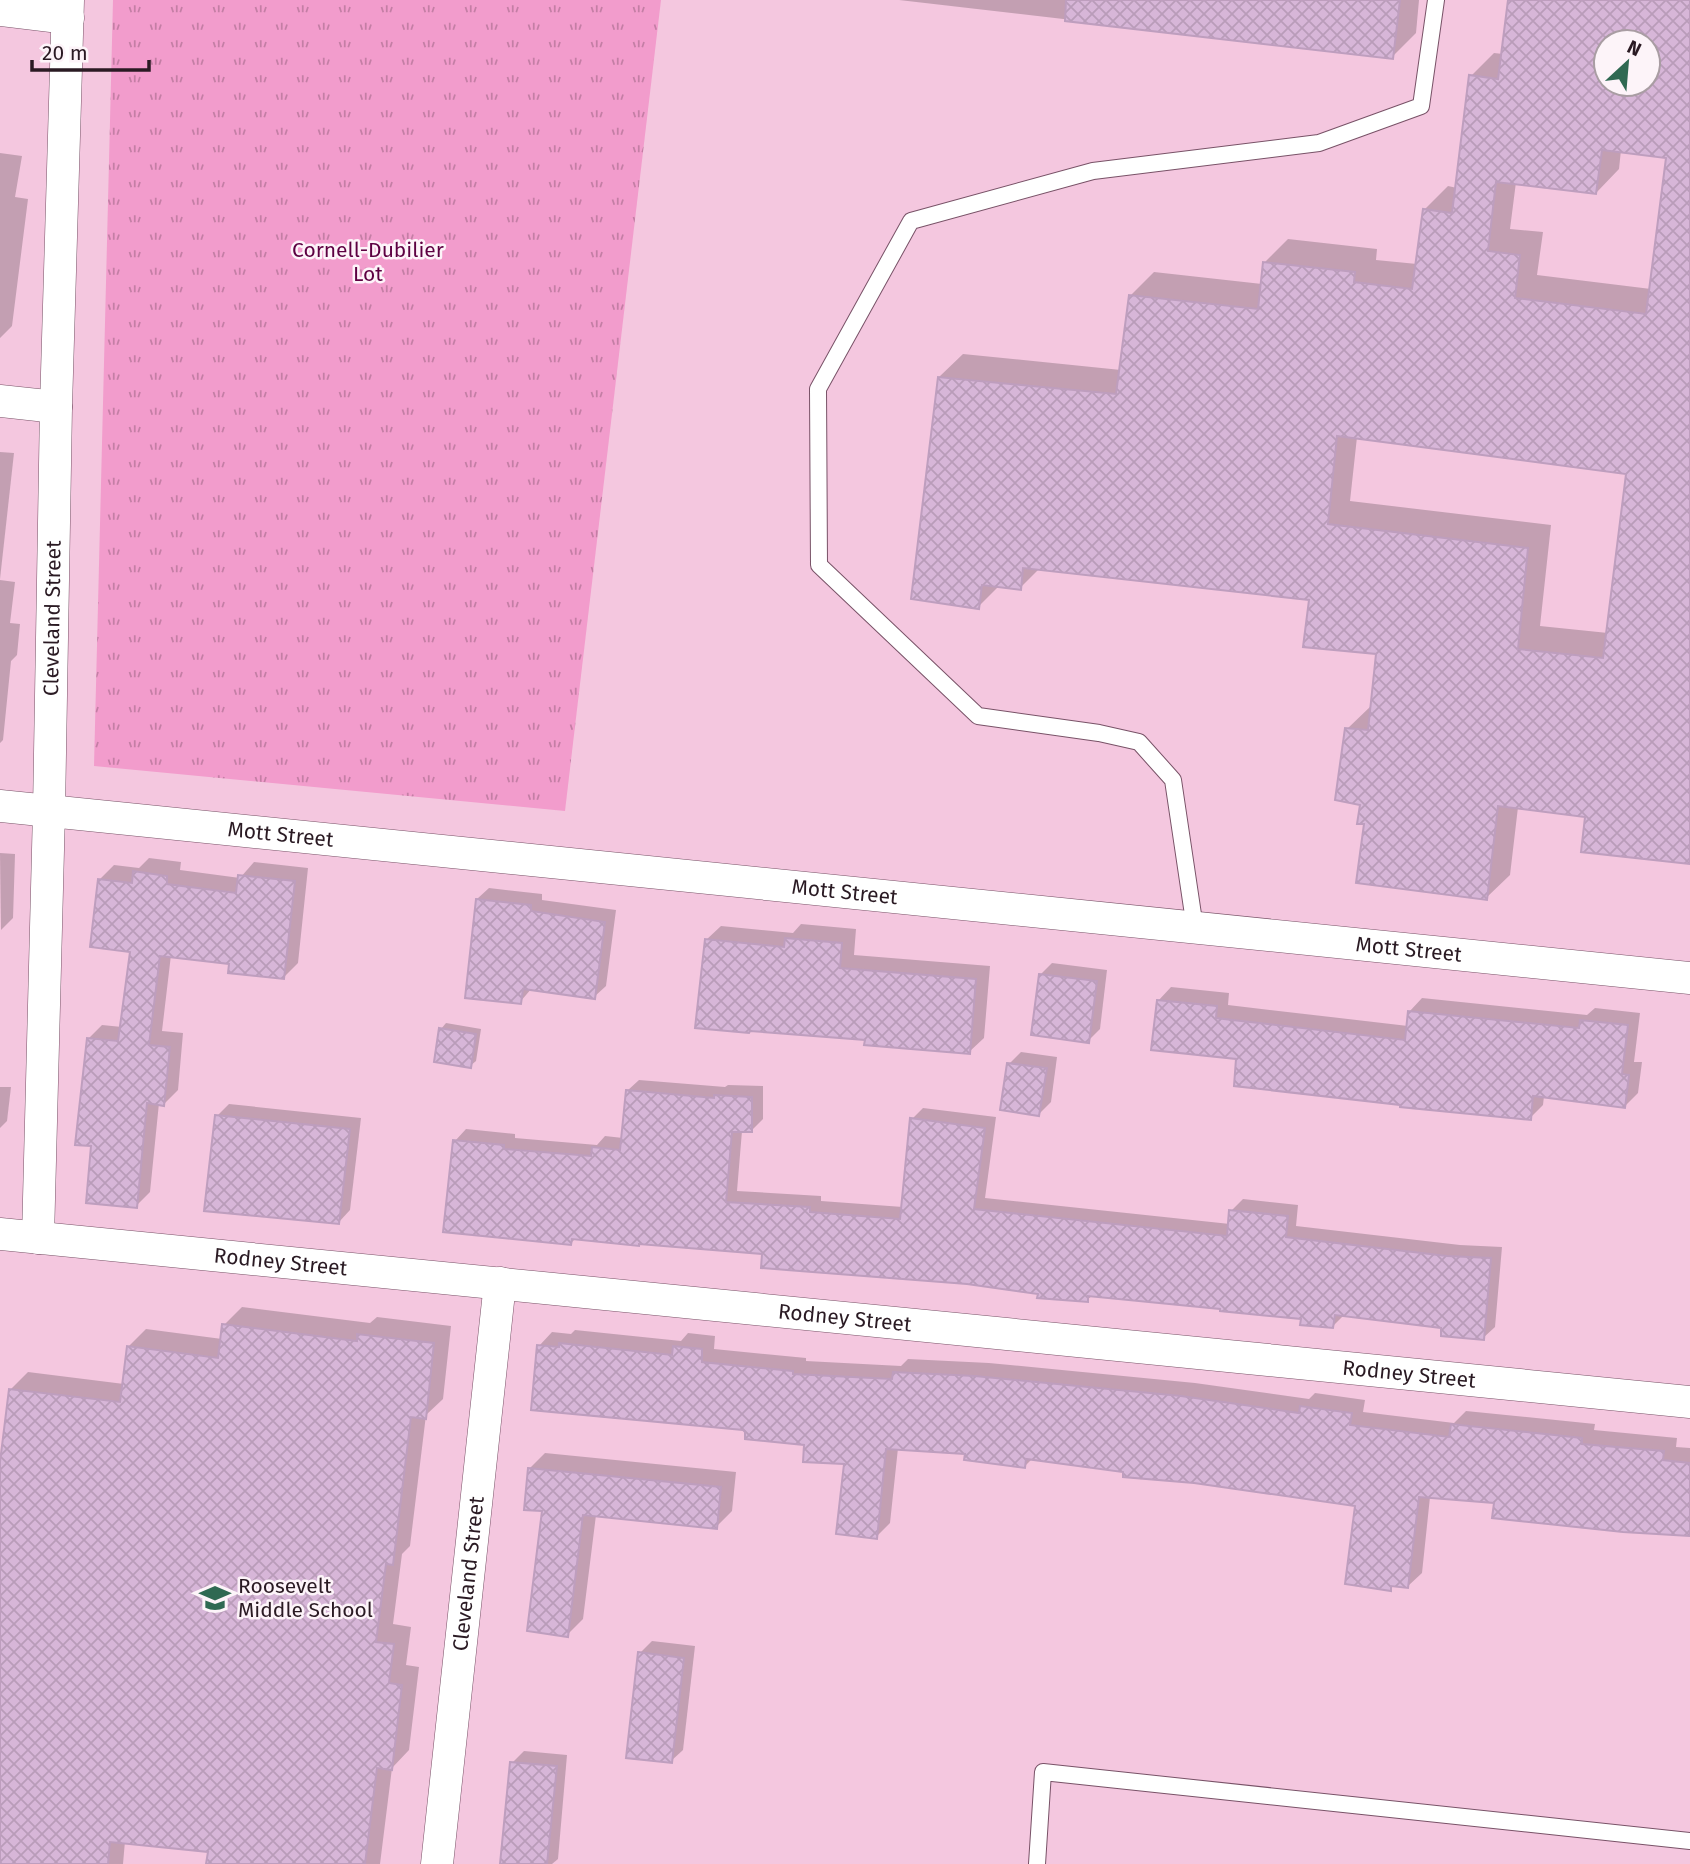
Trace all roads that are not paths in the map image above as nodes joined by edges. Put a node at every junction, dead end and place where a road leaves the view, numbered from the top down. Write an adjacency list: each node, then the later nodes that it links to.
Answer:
1 (1436, 0): 8 (lane)
2 (68, 9): 3 (street); 5 (street, Cleveland Street)
3 (0, 10)
4 (0, 401): 5 (street)
5 (56, 407): 7 (street, Cleveland Street)
6 (0, 806): 7 (street, Mott Street)
7 (49, 811): 8 (street, Mott Street); 11 (street, Cleveland Street)
8 (1195, 928): 9 (street, Mott Street)
9 (1690, 978)
10 (0, 1234): 11 (street, Rodney Street)
11 (38, 1238): 12 (street, Rodney Street)
12 (500, 1283): 13 (street, Rodney Street); 15 (street, Cleveland Street)
13 (1690, 1402)
14 (1690, 1841): 16 (lane)
15 (437, 1864)
16 (1037, 1864)

